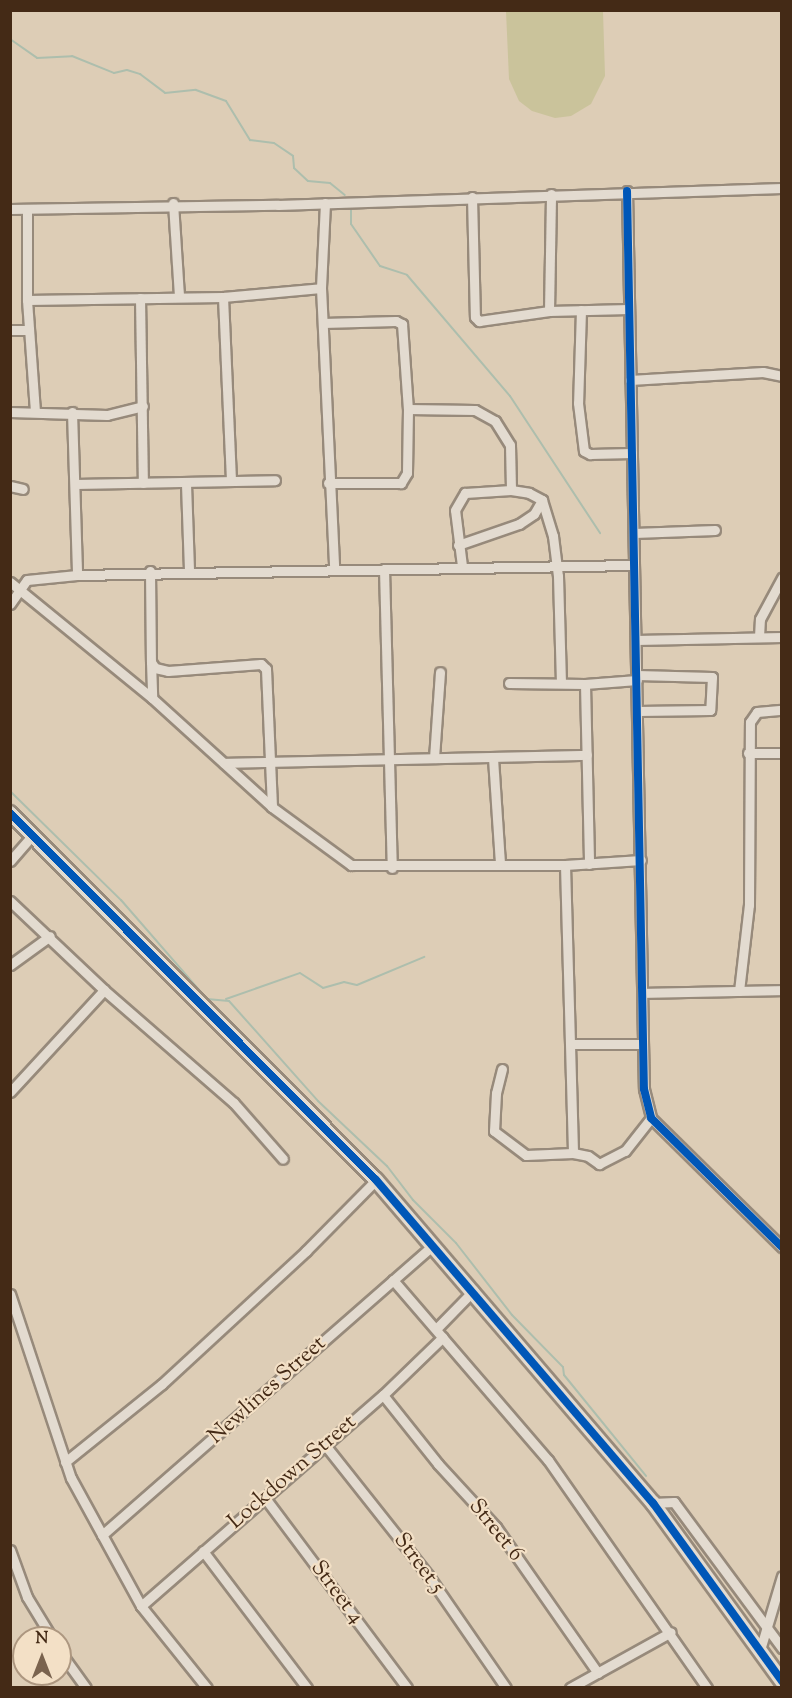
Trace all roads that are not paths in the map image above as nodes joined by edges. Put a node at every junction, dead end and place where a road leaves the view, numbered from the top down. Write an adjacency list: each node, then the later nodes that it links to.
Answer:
1 (782, 188): 2 (street)
2 (627, 191): 3 (street); 14 (street)
3 (550, 194): 4 (street); 16 (street)
4 (472, 197): 6 (street); 16 (street)
5 (173, 203): 6 (street); 7 (street); 10 (street)
6 (325, 203): 9 (street)
7 (27, 208): 8 (street); 13 (street)
8 (10, 209)
9 (321, 288): 11 (street); 17 (street)
10 (179, 297): 11 (street); 12 (street)
11 (223, 297): 28 (street)
12 (140, 298): 13 (street); 22 (street)
13 (27, 300): 19 (street)
14 (629, 309): 15 (street); 21 (street)
15 (581, 310): 16 (street); 27 (street)
16 (549, 311)
17 (323, 323): 23 (street); 31 (street)
18 (10, 330): 19 (street)
19 (29, 330): 24 (street)
20 (782, 376): 21 (street)
21 (630, 380): 27 (street)
22 (143, 406): 26 (street); 30 (street)
23 (408, 409): 31 (street); 36 (street)
24 (35, 411): 25 (street); 26 (street)
25 (10, 412)
26 (72, 412): 32 (street)
27 (632, 453): 39 (street)
28 (231, 479): 29 (street); 33 (street)
29 (275, 480)
30 (144, 483): 32 (street); 33 (street)
31 (328, 483): 44 (street)
32 (75, 484): 48 (street)
33 (186, 484): 47 (street)
34 (10, 486): 35 (street)
35 (23, 489)
36 (511, 490): 37 (street); 40 (street)
37 (542, 500): 40 (street); 43 (street)
38 (715, 530): 39 (street)
39 (634, 533): 41 (street)
40 (458, 545): 42 (street)
41 (634, 565): 43 (street); 55 (street)
42 (462, 566): 43 (street); 45 (street)
43 (556, 566): 60 (street)
44 (334, 568): 45 (street); 47 (street)
45 (384, 569): 70 (street)
46 (150, 571): 47 (street); 48 (street); 56 (street)
47 (189, 571)
48 (77, 575): 51 (street)
49 (782, 578): 53 (street)
50 (10, 582): 51 (street)
51 (19, 589): 52 (street); 62 (street)
52 (10, 604)
53 (759, 637): 54 (street); 55 (street)
54 (782, 637)
55 (636, 640): 58 (street)
56 (151, 662): 62 (street); 72 (street)
57 (441, 672): 69 (street)
58 (637, 678): 61 (street); 63 (street); 63 (street)
59 (509, 683): 60 (street)
60 (561, 683): 61 (street)
61 (585, 684): 67 (street)
62 (152, 698): 71 (street)
63 (638, 711): 76 (street)
64 (782, 711): 65 (street)
65 (748, 753): 66 (street); 87 (street)
66 (782, 753)
67 (587, 754): 68 (street); 79 (street)
68 (493, 758): 69 (street); 78 (street)
69 (434, 759): 70 (street)
70 (387, 761): 72 (street); 81 (street)
71 (224, 763): 72 (street); 73 (street)
72 (272, 763): 73 (street)
73 (272, 807): 81 (street)
74 (10, 813): 75 (street)
75 (33, 835): 77 (street); 96 (street)
76 (641, 860): 79 (street); 88 (street)
77 (10, 861)
78 (500, 863): 80 (street); 81 (street)
79 (590, 864): 80 (street)
80 (565, 865): 89 (street)
81 (392, 868)
82 (10, 901): 83 (street)
83 (50, 936): 84 (street); 85 (street)
84 (10, 965)
85 (104, 990): 92 (street); 95 (street)
86 (782, 990): 87 (street)
87 (739, 992): 88 (street)
88 (643, 993): 90 (street)
89 (571, 1044): 90 (street); 94 (street)
90 (642, 1044): 93 (street)
91 (502, 1069): 94 (street)
92 (10, 1092)
93 (651, 1118): 94 (street); 98 (street)
94 (573, 1153)
95 (283, 1159)
96 (376, 1180): 97 (street); 106 (street)
97 (432, 1246): 99 (street, Newlines Street); 100 (street)
98 (782, 1247)
99 (393, 1280): 102 (street); 109 (street, Newlines Street)
100 (474, 1290): 102 (street); 108 (street)
101 (10, 1294): 106 (street)
102 (436, 1329): 103 (street)
103 (443, 1337): 104 (street, Lockdown Street); 116 (street)
104 (383, 1395): 105 (street, Lockdown Street); 120 (street, Street 6)
105 (325, 1445): 107 (street, Lockdown Street); 126 (street, Street 5)
106 (65, 1462): 109 (street)
107 (266, 1498): 111 (street, Lockdown Street); 125 (street, Street 4)
108 (653, 1503): 115 (street); 118 (street)
109 (102, 1535): 113 (street)
110 (10, 1550): 114 (street)
111 (203, 1551): 113 (street, Lockdown Street); 124 (street)
112 (782, 1576): 115 (street)
113 (141, 1606): 123 (street)
114 (45, 1626)
115 (767, 1628): 117 (street); 118 (street)
116 (671, 1632): 120 (street); 128 (street)
117 (782, 1648)
118 (760, 1650): 121 (street)
119 (72, 1669): 122 (street)
120 (598, 1673): 127 (street)
121 (782, 1681)
122 (86, 1688)
123 (207, 1688)
124 (307, 1688)
125 (407, 1688)
126 (506, 1688)
127 (570, 1688)
128 (707, 1688)

